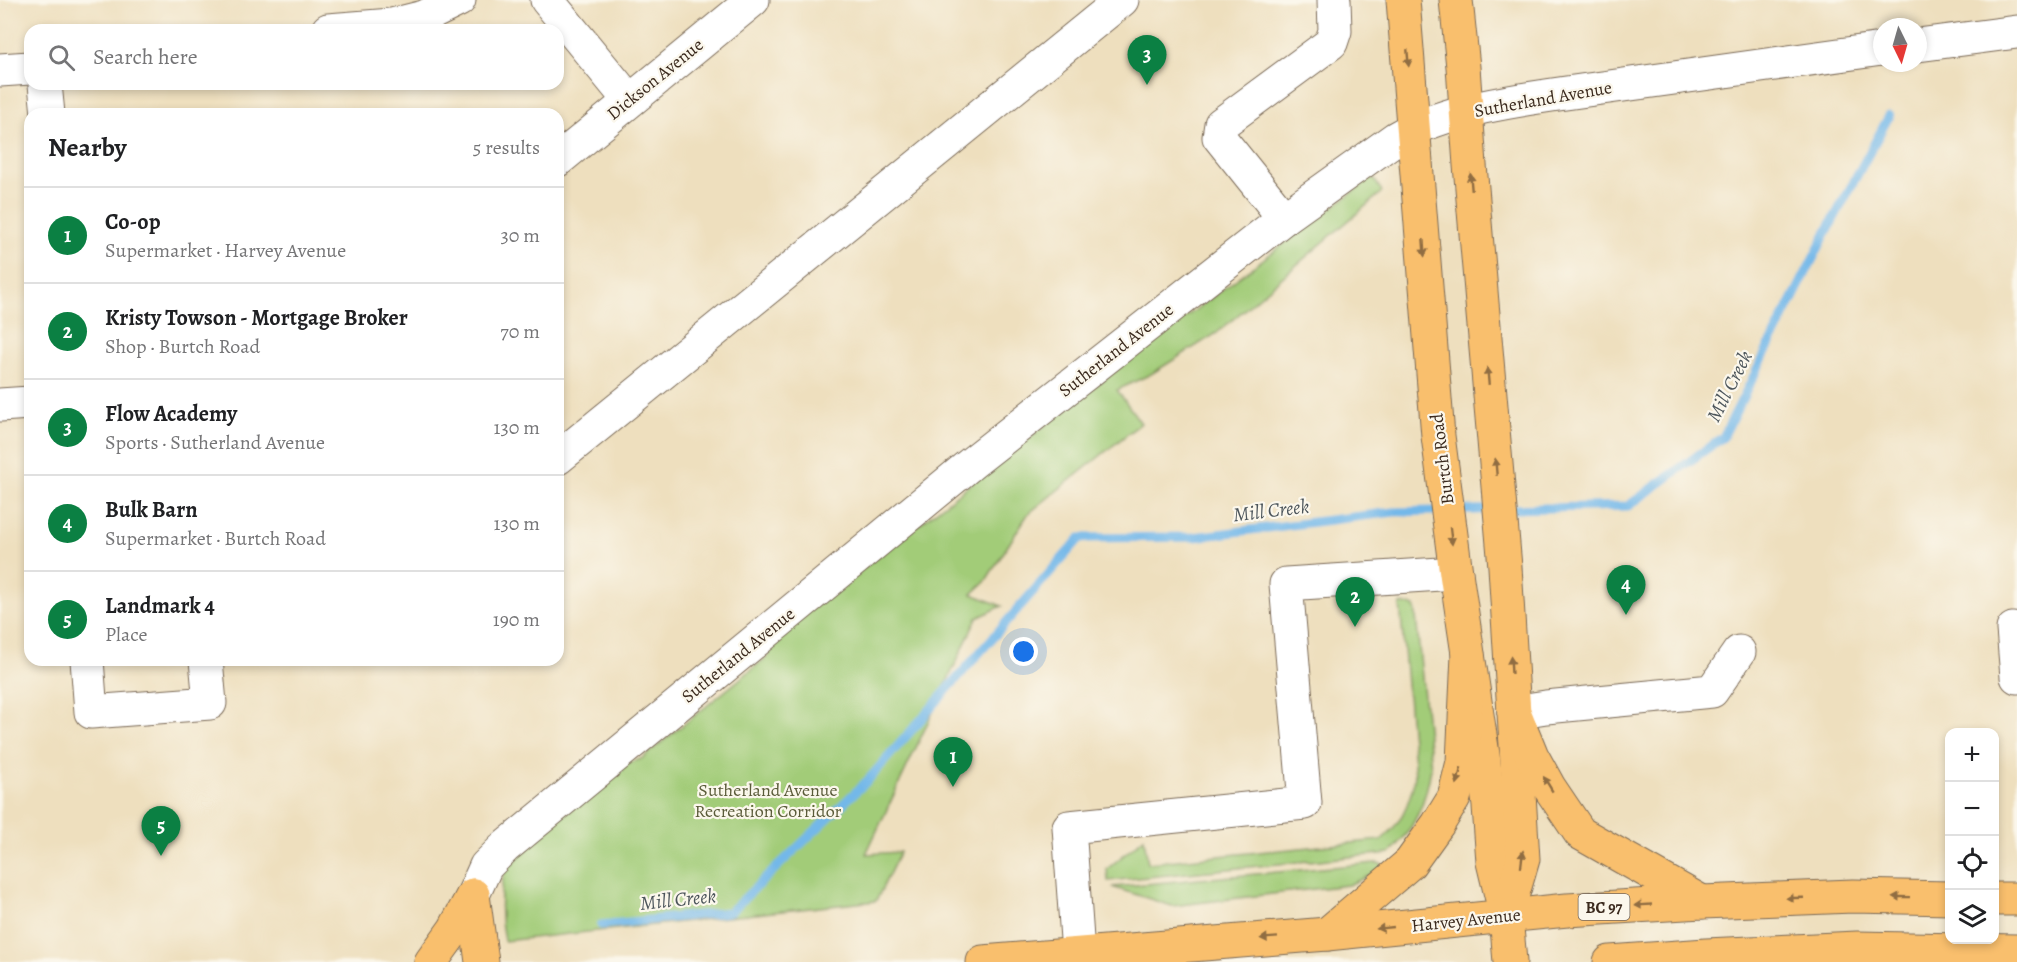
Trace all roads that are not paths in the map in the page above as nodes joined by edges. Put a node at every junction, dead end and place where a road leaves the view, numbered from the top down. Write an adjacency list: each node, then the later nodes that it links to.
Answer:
1 (459, 0): 8 (street)
2 (547, 0): 15 (street)
3 (753, 0): 15 (street, Dickson Avenue)
4 (1122, 0): 23 (street)
5 (1334, 0): 20 (street)
6 (1403, 0): 18 (main road, Burtch Road, one-way to 18)
7 (1456, 0): 17 (main road, Burtch Road)
8 (396, 24)
9 (2017, 32): 10 (street)
10 (1927, 44)
11 (1873, 51): 17 (street, Sutherland Avenue)
12 (24, 68): 13 (street)
13 (0, 70)
14 (46, 90): 16 (street)
15 (629, 100): 19 (street, Dickson Avenue)
16 (47, 108)
17 (1466, 112): 18 (street, Sutherland Avenue); 31 (main road, Burtch Road, one-way to 17)
18 (1414, 127): 20 (street, Sutherland Avenue); 24 (main road, Burtch Road, one-way to 24)
19 (564, 155)
20 (1284, 218): 32 (street, Sutherland Avenue)
21 (24, 403): 22 (street)
22 (0, 405)
23 (564, 453)
24 (1456, 573): 27 (main road, Burtch Road); 40 (street)
25 (2013, 629): 30 (street)
26 (1739, 652): 31 (street)
27 (1468, 655): 37 (main road, Burtch Road); 38 (main road, one-way to 38)
28 (87, 666): 29 (street)
29 (207, 666)
30 (2017, 677)
31 (1514, 712): 36 (main road, one-way to 31); 37 (main road, Burtch Road, one-way to 31)
32 (472, 895): 42 (main road); 43 (main road)
33 (1945, 898): 36 (main road, Harvey Avenue / BC 97, one-way to 36)
34 (1999, 899): 35 (main road)
35 (2017, 899)
36 (1702, 902): 37 (main road, Harvey Avenue / BC 97, one-way to 37)
37 (1506, 915): 38 (main road, Harvey Avenue / BC 97, one-way to 38); 45 (main road, Burtch Road)
38 (1327, 934): 40 (main road, Harvey Avenue / BC 97, one-way to 40)
39 (2017, 951): 41 (main road)
40 (1078, 953): 44 (main road, Harvey Avenue / BC 97)
41 (1697, 958): 46 (main road)
42 (431, 962)
43 (482, 962)
44 (983, 962)
45 (1510, 962)
46 (1610, 962)

